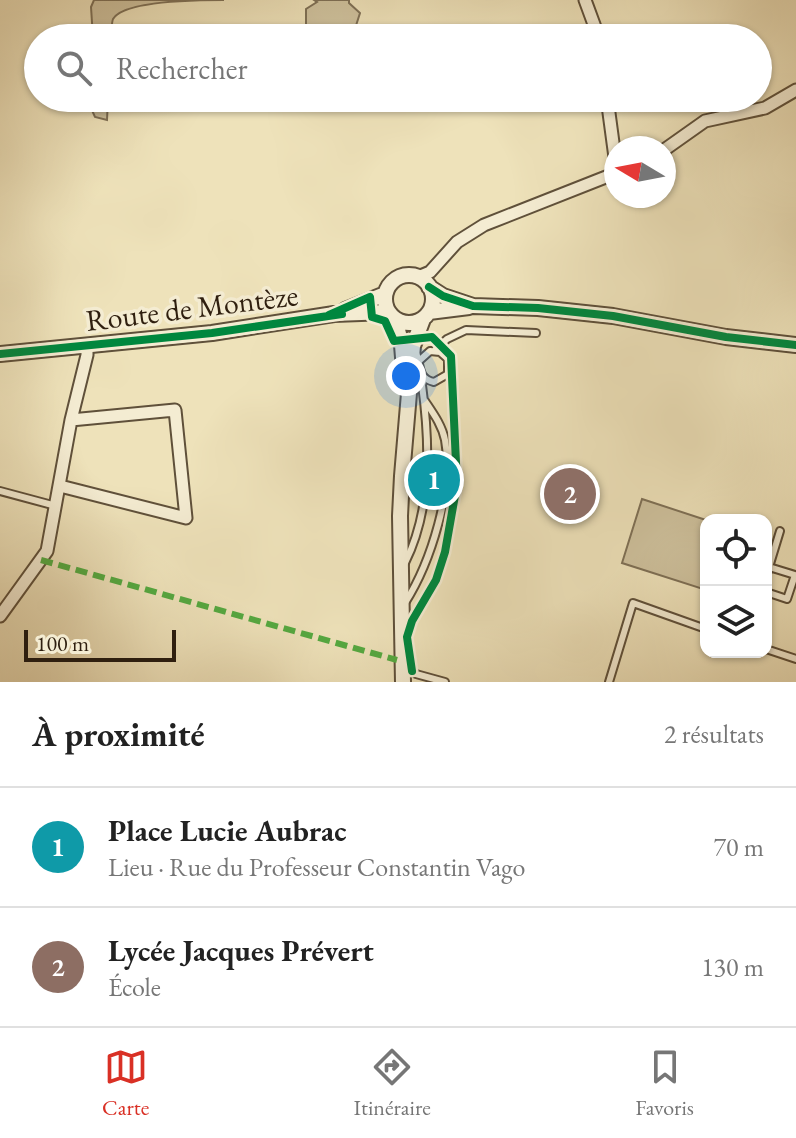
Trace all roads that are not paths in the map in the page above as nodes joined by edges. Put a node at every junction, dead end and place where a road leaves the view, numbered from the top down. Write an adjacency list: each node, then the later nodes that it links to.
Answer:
1 (585, 0): 2 (street)
2 (594, 24)
3 (796, 90): 4 (street)
4 (772, 104)
5 (609, 112): 7 (street)
6 (747, 112): 8 (street)
7 (612, 136)
8 (676, 142)
9 (604, 178): 10 (street)
10 (426, 280): 11 (street); 12 (street); 15 (street)
11 (385, 294): 13 (street, Route de Montèze); 14 (street)
12 (473, 306): 15 (street); 17 (street)
13 (334, 314): 14 (street, Route de Montèze); 18 (street, Route de Montèze)
14 (392, 316): 15 (street); 41 (street)
15 (426, 316): 19 (street)
16 (536, 333): 20 (lane)
17 (796, 345)
18 (87, 346): 21 (street, Route de Montèze); 25 (street)
19 (413, 346): 22 (lane); 32 (street)
20 (435, 350): 22 (lane); 23 (lane)
21 (0, 354)
22 (420, 360): 23 (lane)
23 (424, 378): 24 (lane)
24 (425, 401): 32 (lane); 34 (lane)
25 (71, 420): 26 (street); 26 (street)
26 (60, 486): 28 (street)
27 (0, 491): 28 (lane)
28 (56, 506): 35 (street)
29 (780, 531): 30 (lane)
30 (772, 557)
31 (772, 568): 33 (lane)
32 (402, 570): 34 (street)
33 (772, 594)
34 (403, 606): 39 (street)
35 (0, 616)
36 (700, 627): 45 (lane)
37 (772, 651): 38 (lane)
38 (796, 659)
39 (404, 661): 40 (lane); 42 (street)
40 (433, 680): 43 (lane); 44 (lane)
41 (395, 682)
42 (403, 682)
43 (418, 682)
44 (445, 682)
45 (609, 682)

